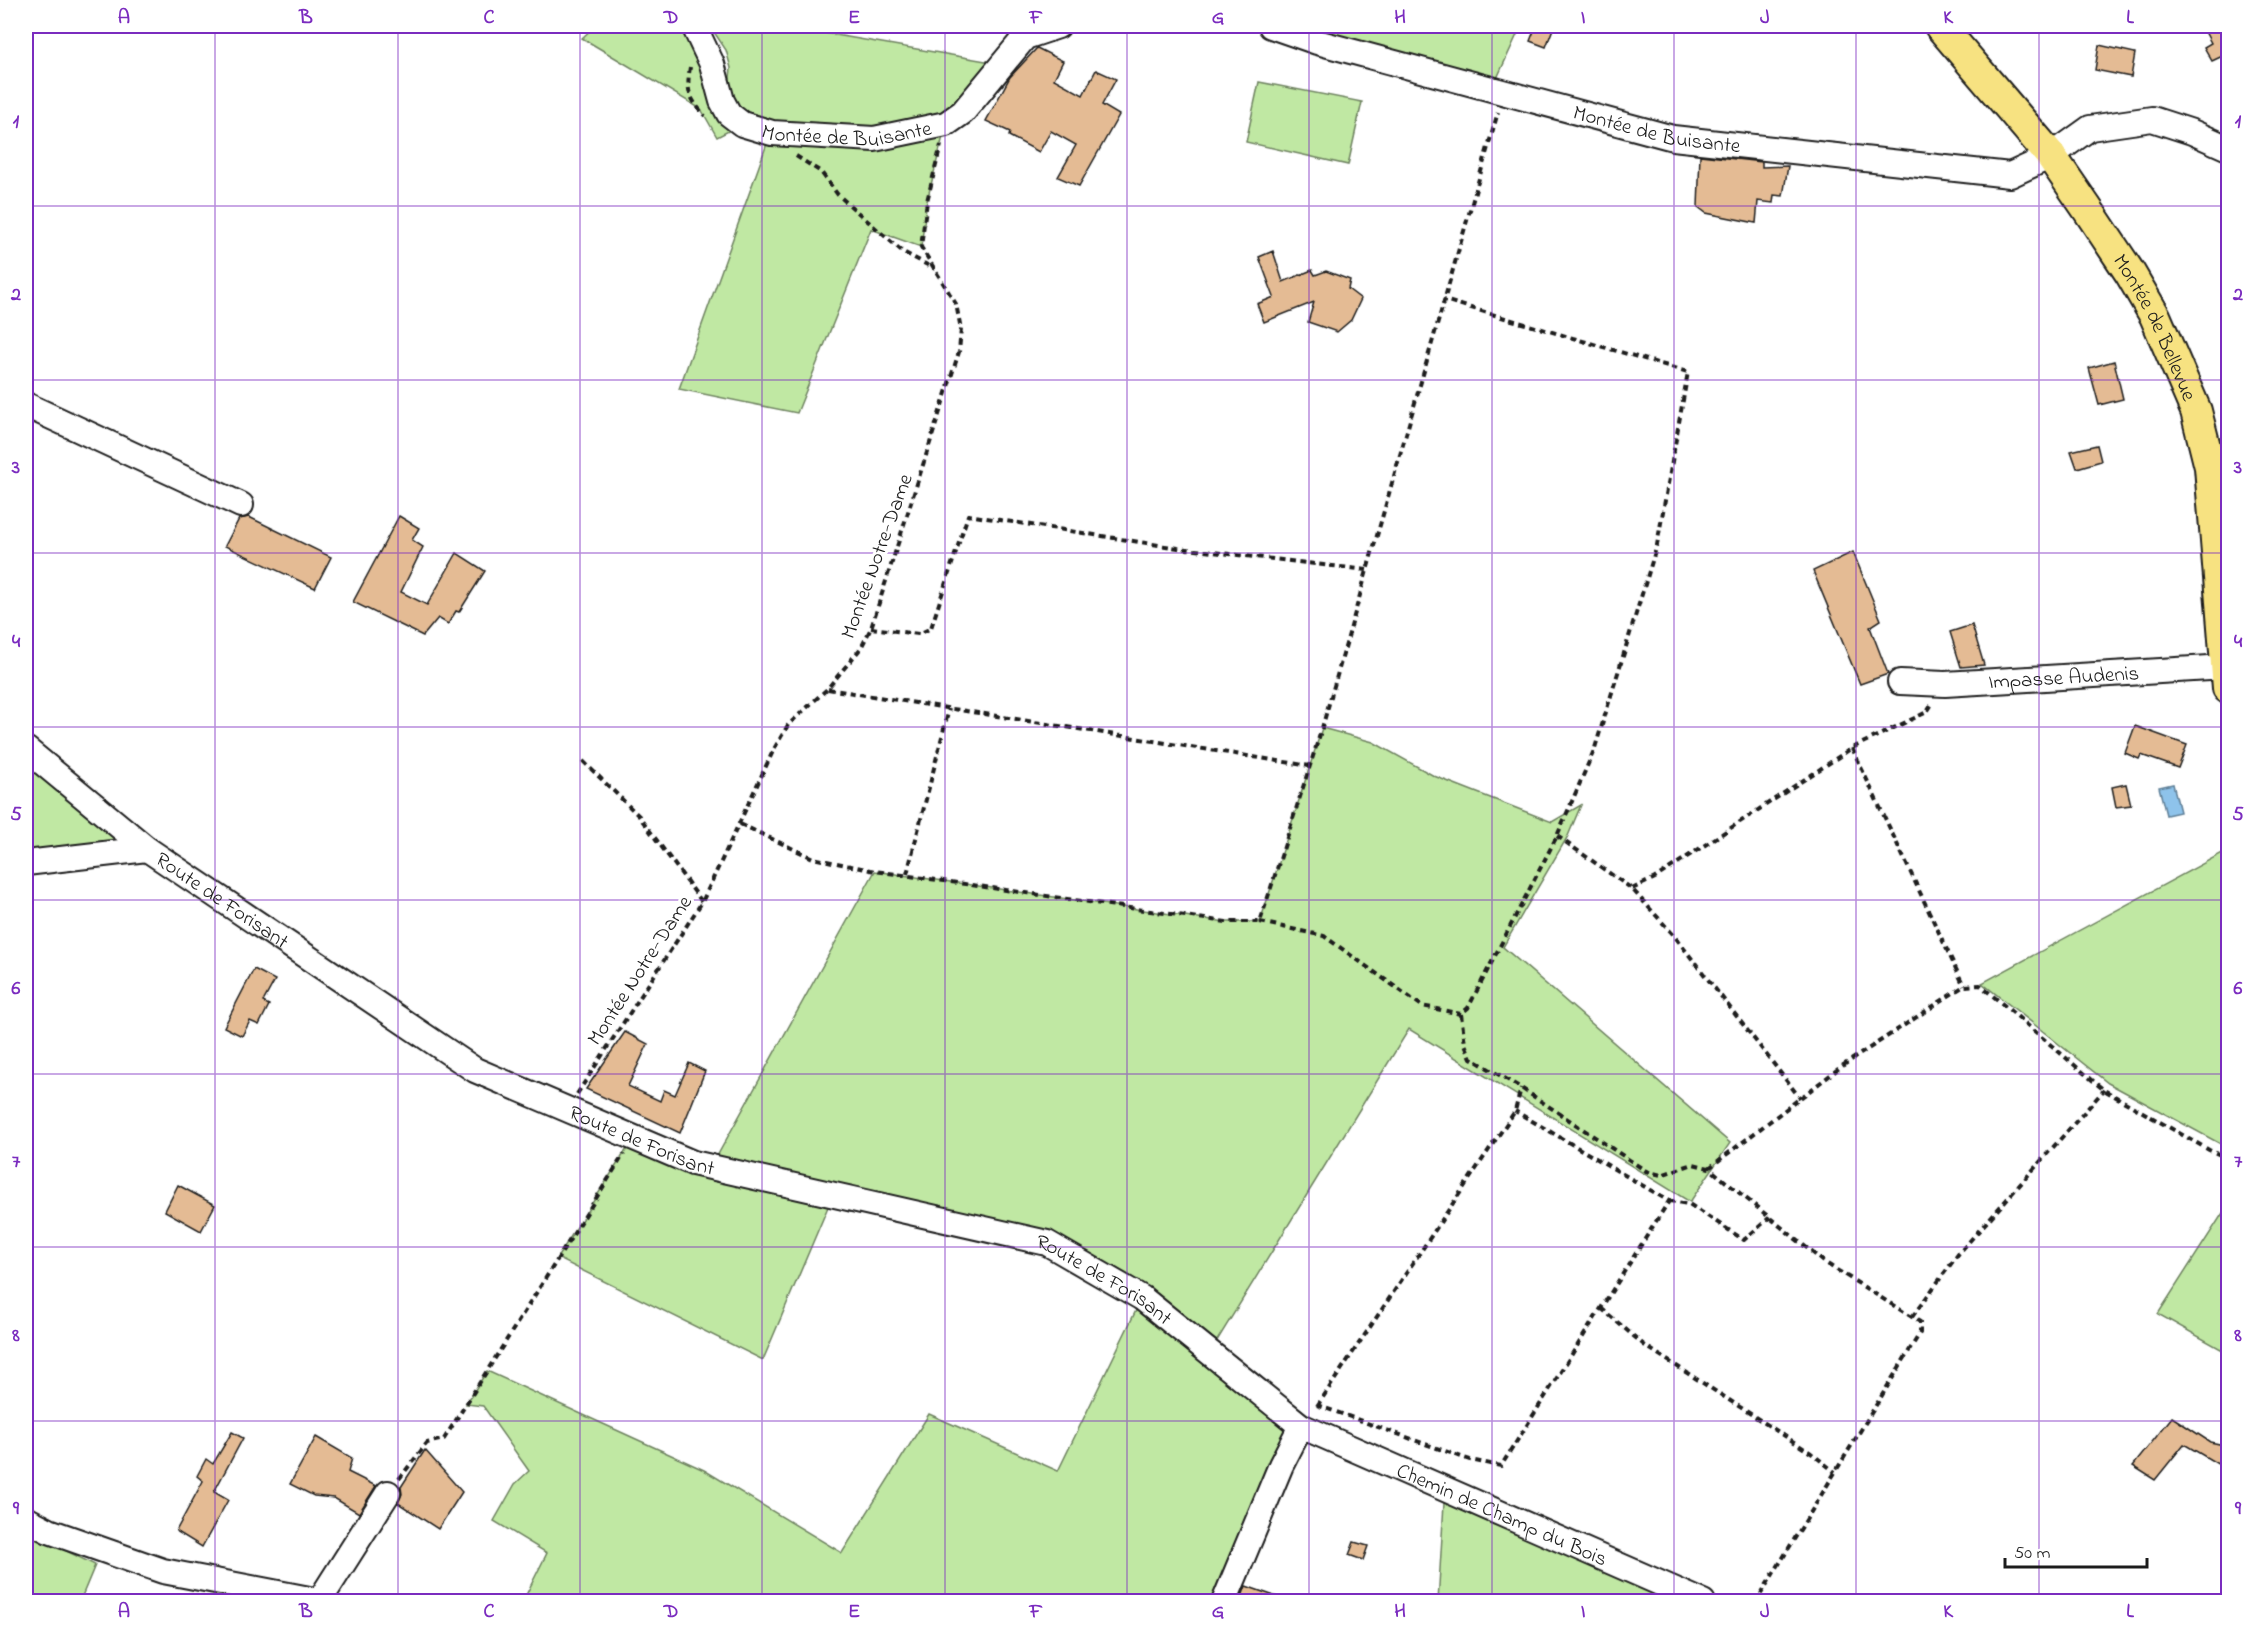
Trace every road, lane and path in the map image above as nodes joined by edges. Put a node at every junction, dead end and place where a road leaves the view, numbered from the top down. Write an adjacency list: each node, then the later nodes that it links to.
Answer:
1 (694, 26): 8 (street, Montée de Buisante)
2 (1058, 26): 8 (street, Montée de Buisante)
3 (1271, 26): 6 (street, Montée de Buisante)
4 (1940, 26): 11 (main road, Montée de Bellevue)
5 (690, 63): 7 (path)
6 (1504, 92): 11 (street, Montée de Buisante); 13 (path)
7 (710, 123)
8 (946, 124): 12 (path, Montée Notre-Dame)
9 (2229, 148): 11 (street, Montée de Buisante)
10 (786, 155): 12 (path)
11 (2051, 156): 17 (main road, Montée de Bellevue)
12 (936, 270): 18 (path, Montée Notre-Dame)
13 (1444, 300): 16 (path); 29 (path)
14 (26, 405): 15 (street)
15 (241, 505)
16 (1367, 570): 18 (path); 27 (path)
17 (2226, 597): 19 (main road, Montée de Bellevue)
18 (871, 628): 22 (path, Montée Notre-Dame)
19 (2227, 678): 21 (street, Impasse Audenis)
20 (1900, 682): 21 (street, Impasse Audenis)
21 (1946, 684): 24 (path)
22 (827, 689): 23 (path); 28 (path, Montée Notre-Dame)
23 (949, 709): 27 (path); 32 (path)
24 (1852, 748): 33 (path); 36 (path)
25 (26, 749): 30 (street, Route de Forisant)
26 (583, 761): 34 (path)
27 (1310, 766): 35 (path)
28 (740, 824): 32 (path); 34 (path, Montée Notre-Dame)
29 (1557, 837): 33 (path); 37 (path)
30 (147, 849): 31 (street); 41 (street, Route de Forisant)
31 (26, 863)
32 (908, 874): 35 (path)
33 (1632, 889): 40 (path)
34 (702, 902): 41 (path, Montée Notre-Dame)
35 (1260, 922): 37 (path)
36 (1964, 986): 39 (path); 40 (path)
37 (1461, 1014): 38 (path)
38 (1521, 1088): 42 (path); 45 (path)
39 (2104, 1090): 44 (path); 49 (path)
40 (1800, 1098): 45 (path)
41 (567, 1109): 43 (street, Route de Forisant)
42 (1515, 1111): 46 (path); 50 (path)
43 (634, 1138): 51 (street, Route de Forisant); 53 (path)
44 (2229, 1158)
45 (1709, 1168): 47 (path)
46 (1669, 1201): 47 (path); 48 (path)
47 (1770, 1217): 49 (path)
48 (1601, 1308): 50 (path); 52 (path)
49 (1912, 1317): 52 (path)
50 (1317, 1405): 51 (path)
51 (1301, 1426): 56 (street); 57 (street, Chemin de Champ du Bois)
52 (1835, 1472): 58 (path)
53 (388, 1493): 55 (street)
54 (26, 1520): 55 (street)
55 (323, 1601)
56 (1224, 1602)
57 (1703, 1602)
58 (1756, 1602)

